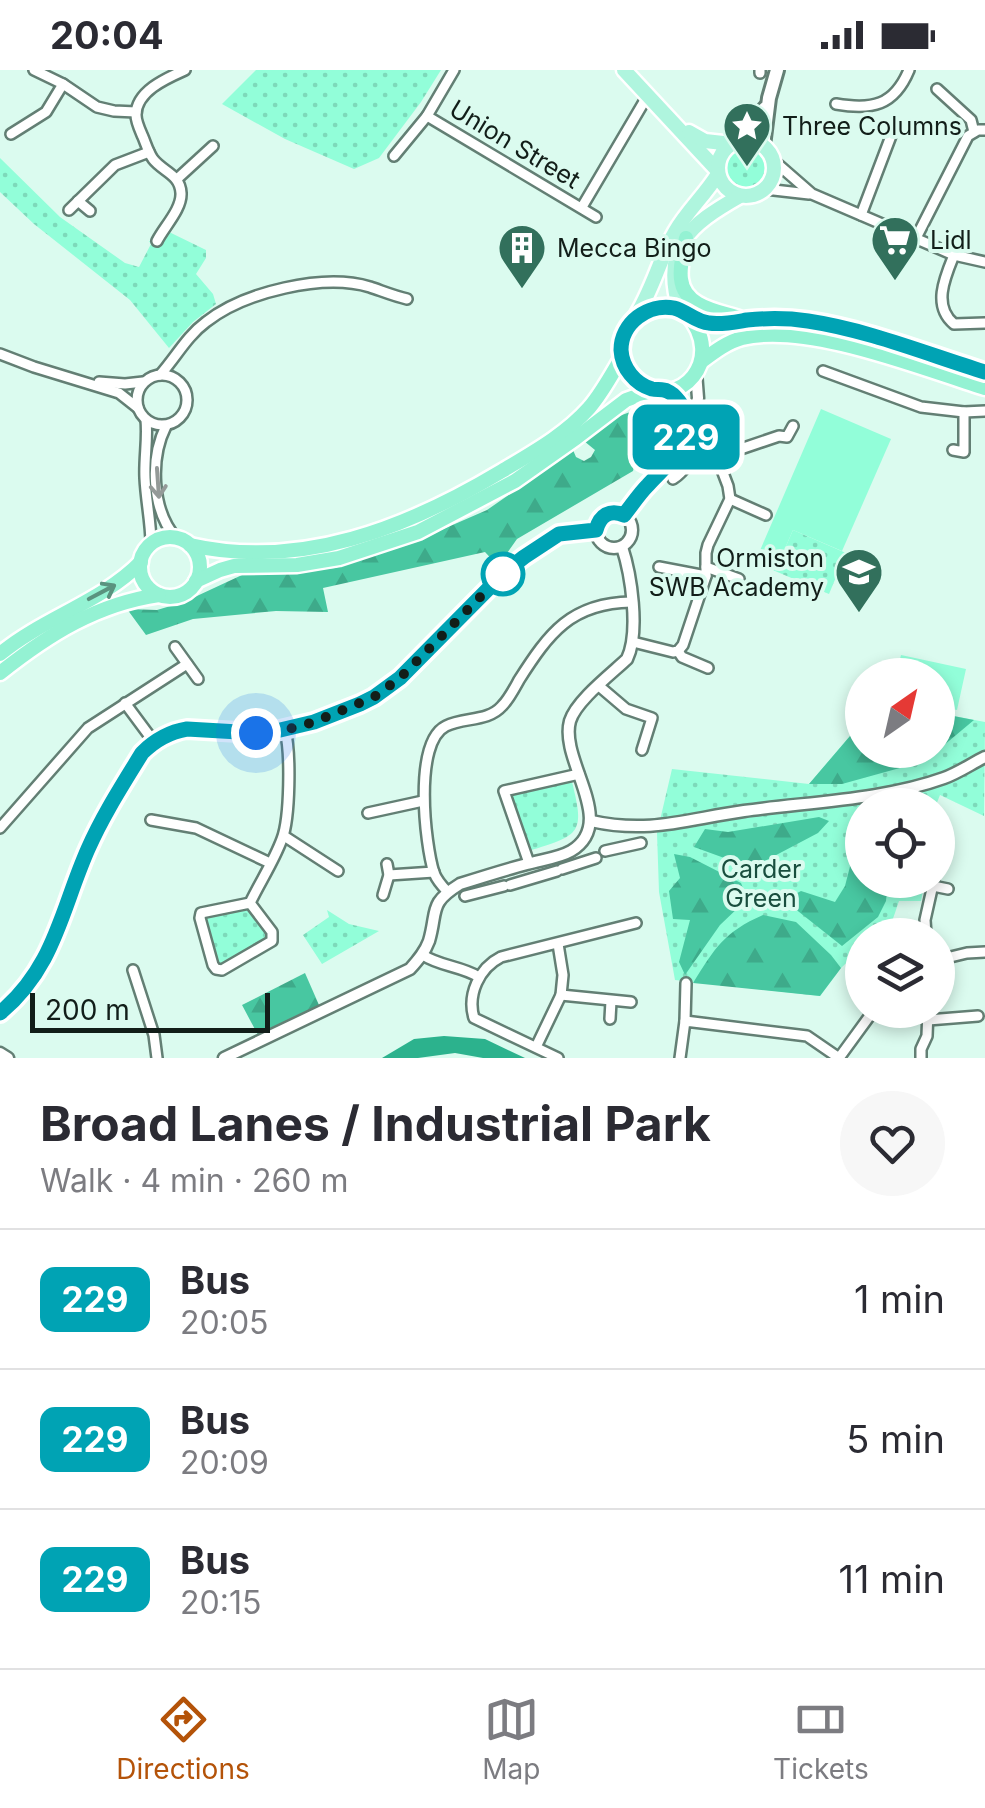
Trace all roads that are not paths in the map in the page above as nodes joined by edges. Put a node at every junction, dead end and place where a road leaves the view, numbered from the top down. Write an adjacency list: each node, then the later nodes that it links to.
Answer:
1 (34, 70): 7 (street)
2 (185, 70): 12 (street)
3 (454, 70): 13 (street, Union Street)
4 (624, 70): 9 (main road)
5 (777, 70): 10 (main road)
6 (909, 70): 11 (street)
7 (63, 84): 12 (street); 16 (street)
8 (937, 89): 15 (street)
9 (648, 96): 14 (main road); 30 (street, Union Street)
10 (769, 98): 18 (main road); 20 (main road)
11 (836, 104)
12 (136, 112): 21 (street)
13 (427, 116): 22 (street, Union Street); 30 (street, Union Street)
14 (672, 120): 18 (main road); 24 (main road)
15 (979, 132): 38 (street)
16 (11, 134)
17 (892, 136): 33 (street)
18 (738, 142): 20 (main road); 24 (main road)
19 (213, 146): 25 (street)
20 (763, 146): 23 (main road)
21 (148, 152): 25 (street); 29 (street)
22 (394, 156)
23 (773, 160): 26 (main road); 27 (street)
24 (718, 172): 28 (main road); 44 (main road)
25 (177, 178): 35 (street)
26 (765, 189): 27 (street); 28 (main road)
27 (812, 194): 33 (street)
28 (740, 196): 37 (main road)
29 (78, 201): 31 (street); 32 (street)
30 (582, 207): 34 (street, Union Street)
31 (69, 210)
32 (90, 211)
33 (861, 215): 38 (street)
34 (596, 217)
35 (167, 222): 36 (street); 39 (street)
36 (179, 229)
37 (686, 238): 43 (main road); 45 (highway)
38 (916, 238): 40 (street)
39 (157, 241)
40 (954, 255): 41 (street); 46 (street)
41 (985, 262)
42 (407, 299): 47 (street)
43 (683, 312): 44 (highway); 45 (highway); 50 (highway)
44 (634, 320): 49 (highway)
45 (744, 320): 52 (highway)
46 (985, 323)
47 (180, 353): 53 (street); 56 (street)
48 (0, 354): 54 (street)
49 (622, 357): 58 (highway); 73 (highway)
50 (699, 366): 57 (highway); 58 (highway); 65 (street)
51 (822, 371): 61 (street)
52 (985, 372)
53 (160, 375): 55 (street); 56 (street)
54 (82, 380): 55 (street); 59 (street)
55 (144, 382): 59 (street)
56 (180, 382): 63 (street)
57 (985, 388)
58 (661, 390): 65 (street); 80 (highway)
59 (138, 408): 62 (street)
60 (985, 411): 61 (street)
61 (964, 412): 66 (street)
62 (146, 420): 63 (street); 74 (street)
63 (166, 426): 73 (street, one-way to 73)
64 (792, 426): 67 (street)
65 (686, 440): 70 (street)
66 (954, 450)
67 (716, 457): 68 (street); 69 (street)
68 (673, 479)
69 (730, 500): 71 (street); 78 (street)
70 (624, 515): 72 (street); 75 (street)
71 (766, 515)
72 (596, 530): 75 (street); 93 (street)
73 (183, 541): 74 (highway); 80 (highway)
74 (151, 544): 76 (highway)
75 (622, 547): 82 (street)
76 (141, 562): 81 (highway); 86 (highway, one-way to 76)
77 (658, 567): 78 (street)
78 (706, 572): 79 (street); 85 (street)
79 (739, 579)
80 (196, 581): 81 (highway)
81 (159, 594): 89 (highway)
82 (631, 602): 83 (street); 98 (street)
83 (633, 642): 85 (street); 91 (street)
84 (175, 647): 87 (street)
85 (678, 651): 88 (street)
86 (0, 654)
87 (187, 664): 90 (street); 92 (street)
88 (708, 668)
89 (0, 673)
90 (198, 679)
91 (599, 686): 95 (street); 97 (street)
92 (125, 703): 94 (street); 103 (street)
93 (285, 730): 94 (street); 106 (street)
94 (154, 742): 133 (street)
95 (642, 750)
96 (985, 757): 104 (street)
97 (579, 774): 102 (street); 108 (street)
98 (423, 801): 99 (street); 112 (street)
99 (368, 813)
100 (152, 820): 101 (street)
101 (165, 821): 105 (street); 109 (street)
102 (591, 822): 104 (street); 107 (street)
103 (0, 828)
104 (635, 828): 110 (street)
105 (162, 835)
106 (284, 836): 109 (street); 111 (street)
107 (574, 849): 108 (street); 110 (street)
108 (532, 862): 113 (street); 114 (street)
109 (270, 863): 119 (street)
110 (581, 863): 113 (street)
111 (338, 872)
112 (434, 872): 115 (street); 117 (street)
113 (540, 876): 116 (street)
114 (480, 878): 115 (street); 116 (street)
115 (447, 892): 125 (street)
116 (483, 892): 118 (street)
117 (383, 895)
118 (465, 896)
119 (250, 903): 119 (street)
120 (636, 922): 121 (street)
121 (624, 926): 122 (street); 123 (street)
122 (629, 941)
123 (558, 944): 128 (street); 130 (street)
124 (985, 952): 126 (street)
125 (422, 955): 128 (street); 144 (street)
126 (955, 956)
127 (133, 970): 143 (street)
128 (479, 977): 140 (street)
129 (686, 982): 137 (street)
130 (560, 994): 131 (street); 140 (street)
131 (611, 1001): 132 (street); 136 (street)
132 (631, 1002)
133 (0, 1014)
134 (955, 1016): 135 (street)
135 (978, 1016)
136 (610, 1018)
137 (686, 1021): 138 (street); 146 (street)
138 (861, 1028)
139 (927, 1028): 147 (street)
140 (536, 1046): 145 (street)
141 (0, 1053): 142 (street)
142 (8, 1058)
143 (157, 1058)
144 (224, 1058)
145 (558, 1058)
146 (680, 1058)
147 (920, 1058)

